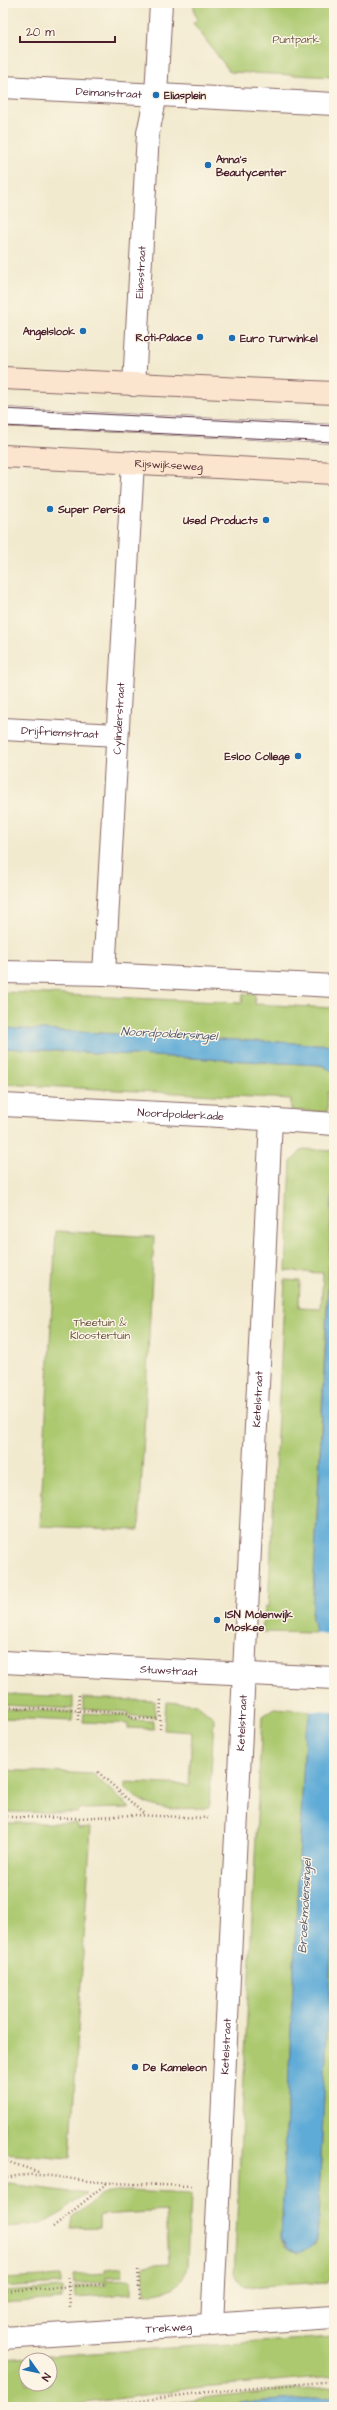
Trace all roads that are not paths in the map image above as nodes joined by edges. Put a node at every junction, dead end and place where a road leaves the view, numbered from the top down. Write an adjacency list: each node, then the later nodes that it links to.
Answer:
1 (161, 3): 3 (street)
2 (3, 87): 3 (street, Deimanstraat)
3 (156, 95): 4 (street, Deimanstraat); 6 (street, Eliasstraat)
4 (334, 104)
5 (3, 378): 6 (main road)
6 (134, 385): 7 (main road)
7 (334, 393)
8 (3, 417): 9 (lane)
9 (334, 434)
10 (3, 456): 11 (main road, Rijswijkseweg)
11 (133, 462): 12 (main road, Rijswijkseweg); 14 (street, Cylinderstraat)
12 (334, 473)
13 (3, 729): 14 (street, Drijfriemstraat)
14 (117, 735): 16 (street, Cylinderstraat)
15 (3, 972): 16 (street)
16 (104, 974): 17 (street)
17 (334, 986)
18 (3, 1105): 19 (street, Noordpolderkade)
19 (271, 1120): 20 (street, Noordpolderkade); 22 (street, Ketelstraat)
20 (330, 1124)
21 (3, 1662): 22 (street, Stuwstraat)
22 (244, 1674): 23 (street, Stuwstraat); 25 (street, Ketelstraat)
23 (334, 1678)
24 (334, 2317): 25 (street, Trekweg)
25 (212, 2325): 26 (street, Trekweg)
26 (3, 2338)

